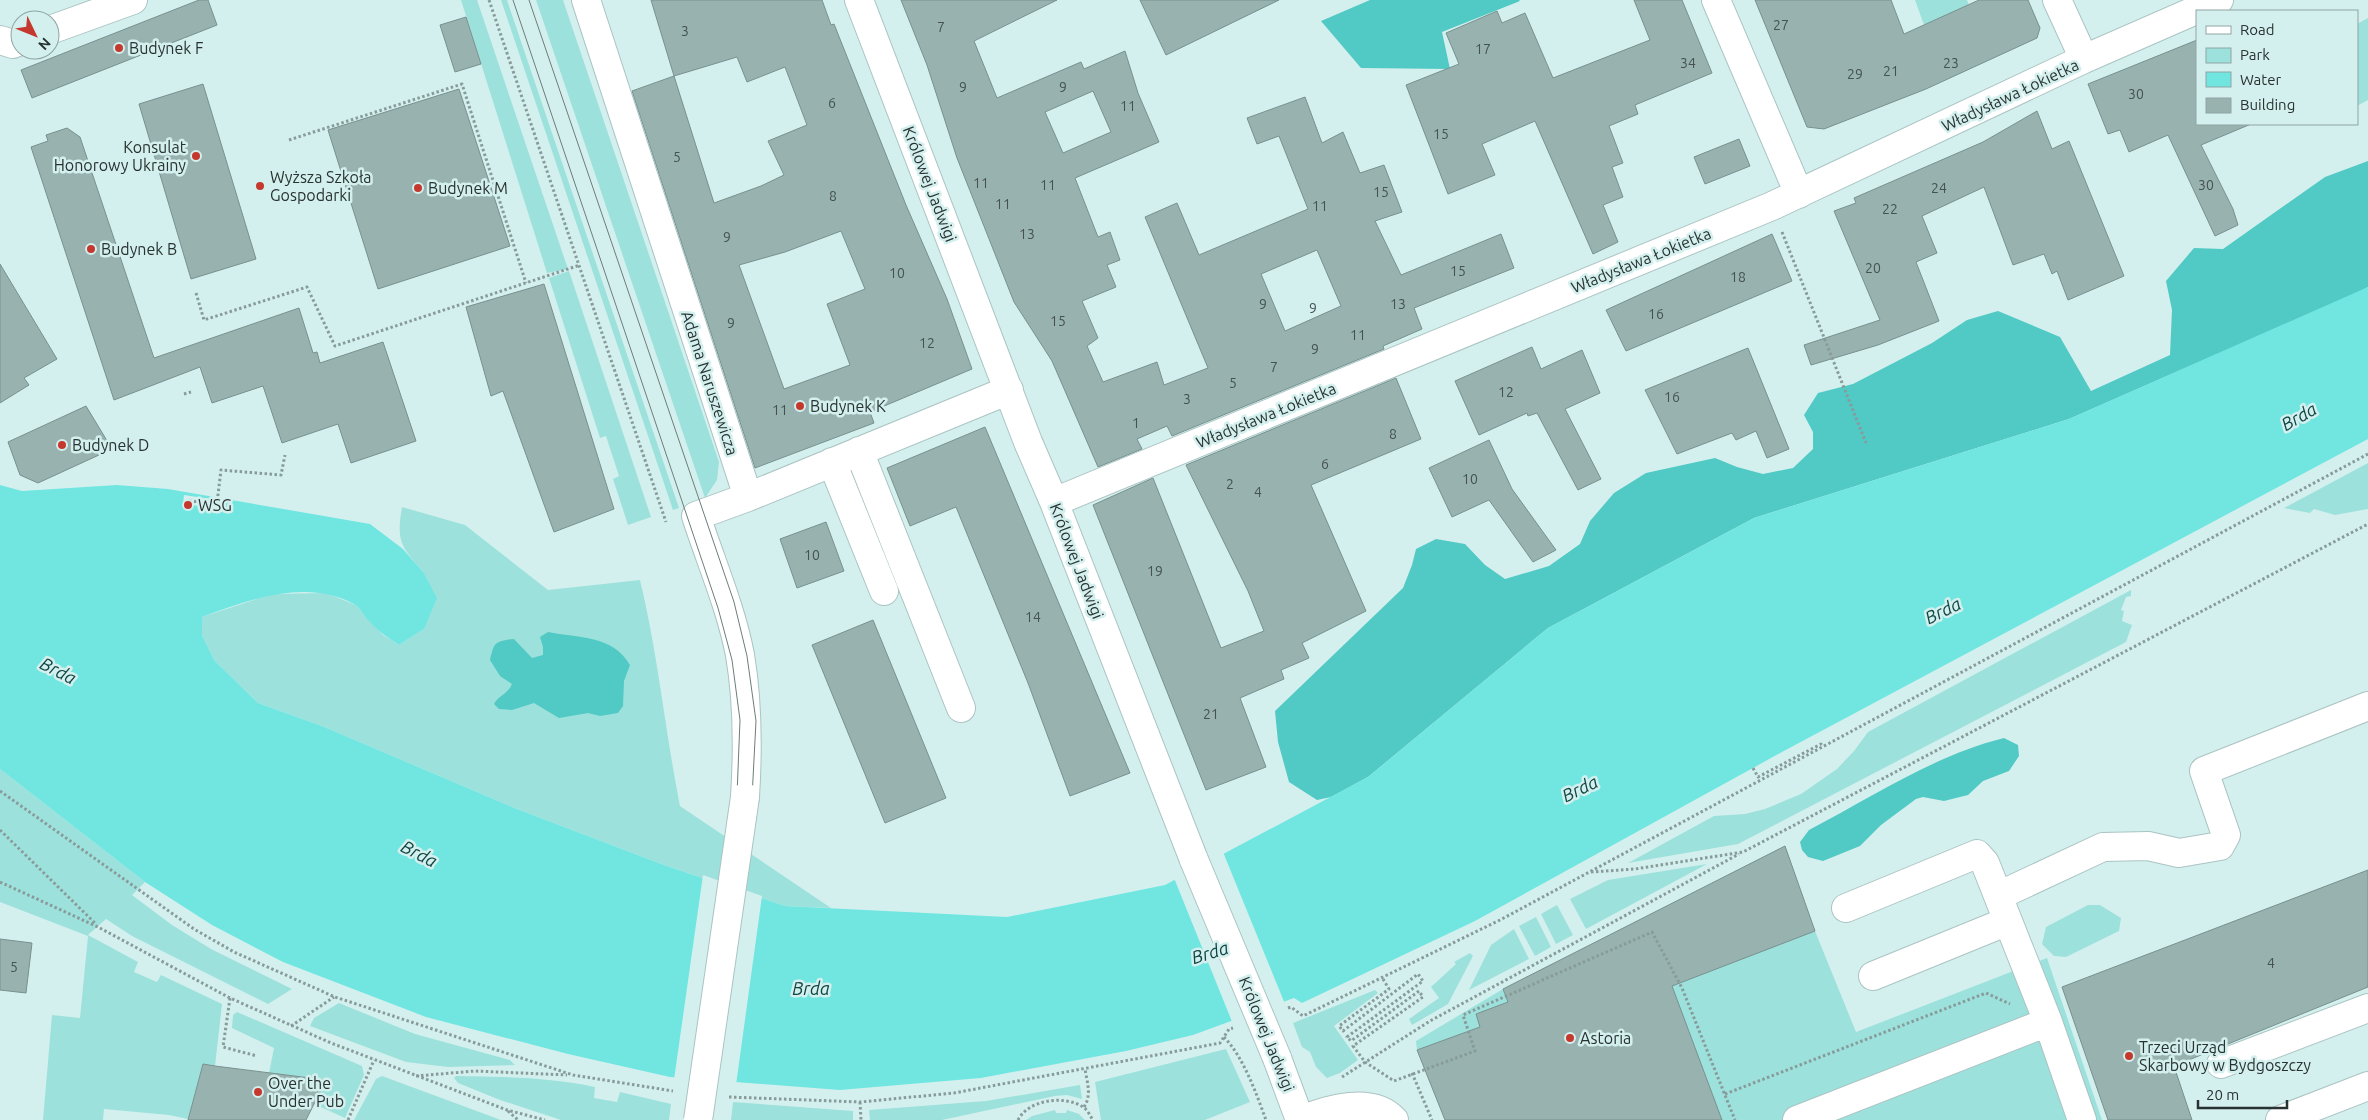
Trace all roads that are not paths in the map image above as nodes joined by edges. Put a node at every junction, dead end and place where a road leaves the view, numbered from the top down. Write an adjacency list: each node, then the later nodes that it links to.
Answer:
1 (133, 0): 9 (street)
2 (586, 0): 15 (street, Adama Naruszewicza)
3 (859, 0): 12 (street, Królowej Jadwigi)
4 (1716, 0): 11 (street)
5 (2057, 0): 10 (street)
6 (2219, 0): 7 (street, Władysława Łokietka)
7 (2196, 10)
8 (2196, 10): 10 (street, Władysława Łokietka)
9 (60, 26)
10 (2084, 60): 11 (street, Władysława Łokietka)
11 (1799, 194): 16 (street, Władysława Łokietka)
12 (1009, 390): 13 (street); 16 (street, Królowej Jadwigi)
13 (859, 451): 14 (street); 19 (street)
14 (832, 462): 15 (street); 17 (street)
15 (748, 497): 29 (street, bridge)
16 (1054, 502): 30 (street, Królowej Jadwigi, bridge)
17 (884, 591)
18 (2368, 706): 20 (street)
19 (961, 708)
20 (1998, 896): 21 (street); 22 (street)
21 (1846, 908)
22 (2008, 921): 23 (street); 25 (street)
23 (1873, 976)
24 (2368, 1008): 26 (street)
25 (2048, 1022): 28 (street); 32 (street)
26 (2221, 1064)
27 (2368, 1086): 33 (street)
28 (2073, 1117)
29 (698, 1120)
30 (1301, 1120): 31 (street)
31 (1394, 1120)
32 (1797, 1120)
33 (2280, 1120)

